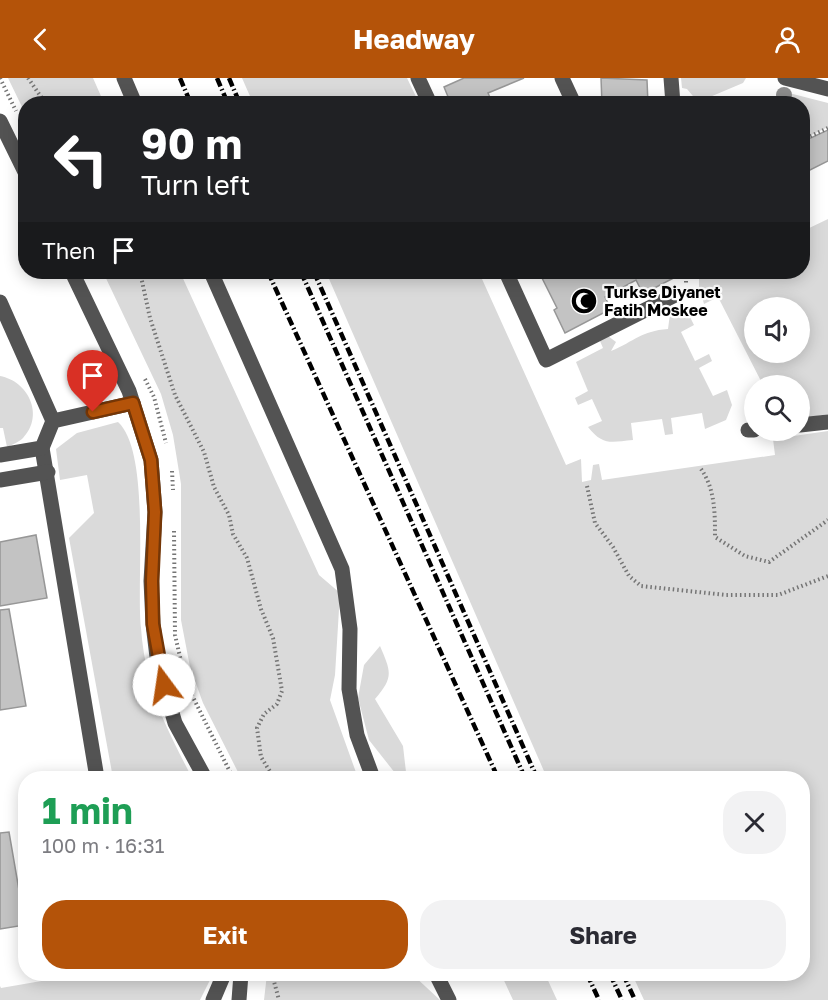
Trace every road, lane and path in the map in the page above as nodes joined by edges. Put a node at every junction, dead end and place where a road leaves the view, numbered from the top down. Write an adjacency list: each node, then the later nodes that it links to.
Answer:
1 (0, 78): 14 (path)
2 (28, 78): 9 (path)
3 (124, 78): 10 (street)
4 (418, 78): 11 (street)
5 (562, 78): 12 (street)
6 (671, 78): 13 (street)
7 (785, 78): 8 (street)
8 (828, 89)
9 (40, 96)
10 (132, 96)
11 (426, 96)
12 (570, 96)
13 (672, 96)
14 (18, 116)
15 (0, 121): 18 (street)
16 (828, 128): 17 (path)
17 (810, 136)
18 (18, 158)
19 (75, 279): 25 (street)
20 (142, 279): 39 (path)
21 (214, 279): 40 (street)
22 (509, 279): 23 (street)
23 (675, 295)
24 (0, 302): 26 (street)
25 (133, 403): 26 (street); 38 (street)
26 (53, 421): 29 (street)
27 (828, 422): 28 (street)
28 (810, 424)
29 (42, 447): 30 (street); 32 (street)
30 (0, 456)
31 (701, 469): 35 (path)
32 (48, 472): 33 (street); 37 (street)
33 (0, 480)
34 (588, 486): 36 (path)
35 (828, 520)
36 (828, 576)
37 (96, 771)
38 (201, 771)
39 (269, 771)
40 (370, 771)
41 (221, 981): 45 (street)
42 (240, 981): 46 (street)
43 (274, 981): 47 (path)
44 (440, 981): 48 (street)
45 (213, 1000)
46 (239, 1000)
47 (279, 1000)
48 (449, 1000)

